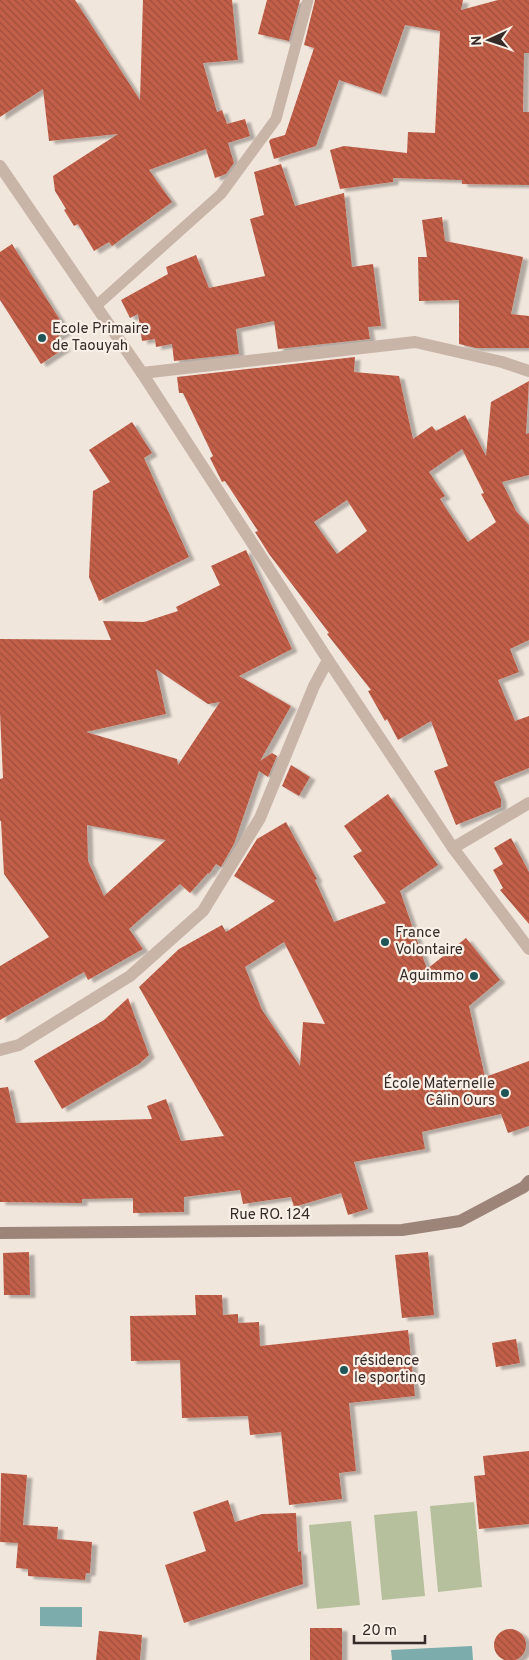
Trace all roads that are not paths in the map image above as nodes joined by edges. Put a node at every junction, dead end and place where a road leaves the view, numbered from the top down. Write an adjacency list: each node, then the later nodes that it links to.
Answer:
1 (308, 0): 3 (lane)
2 (0, 166): 3 (street)
3 (96, 306): 5 (street)
4 (529, 371): 5 (street)
5 (142, 373): 6 (street)
6 (328, 660): 8 (street); 10 (street)
7 (529, 803): 8 (street)
8 (453, 848): 9 (street)
9 (529, 950)
10 (0, 1050)
11 (529, 1181): 12 (street, Rue RO. 124)
12 (0, 1233)

